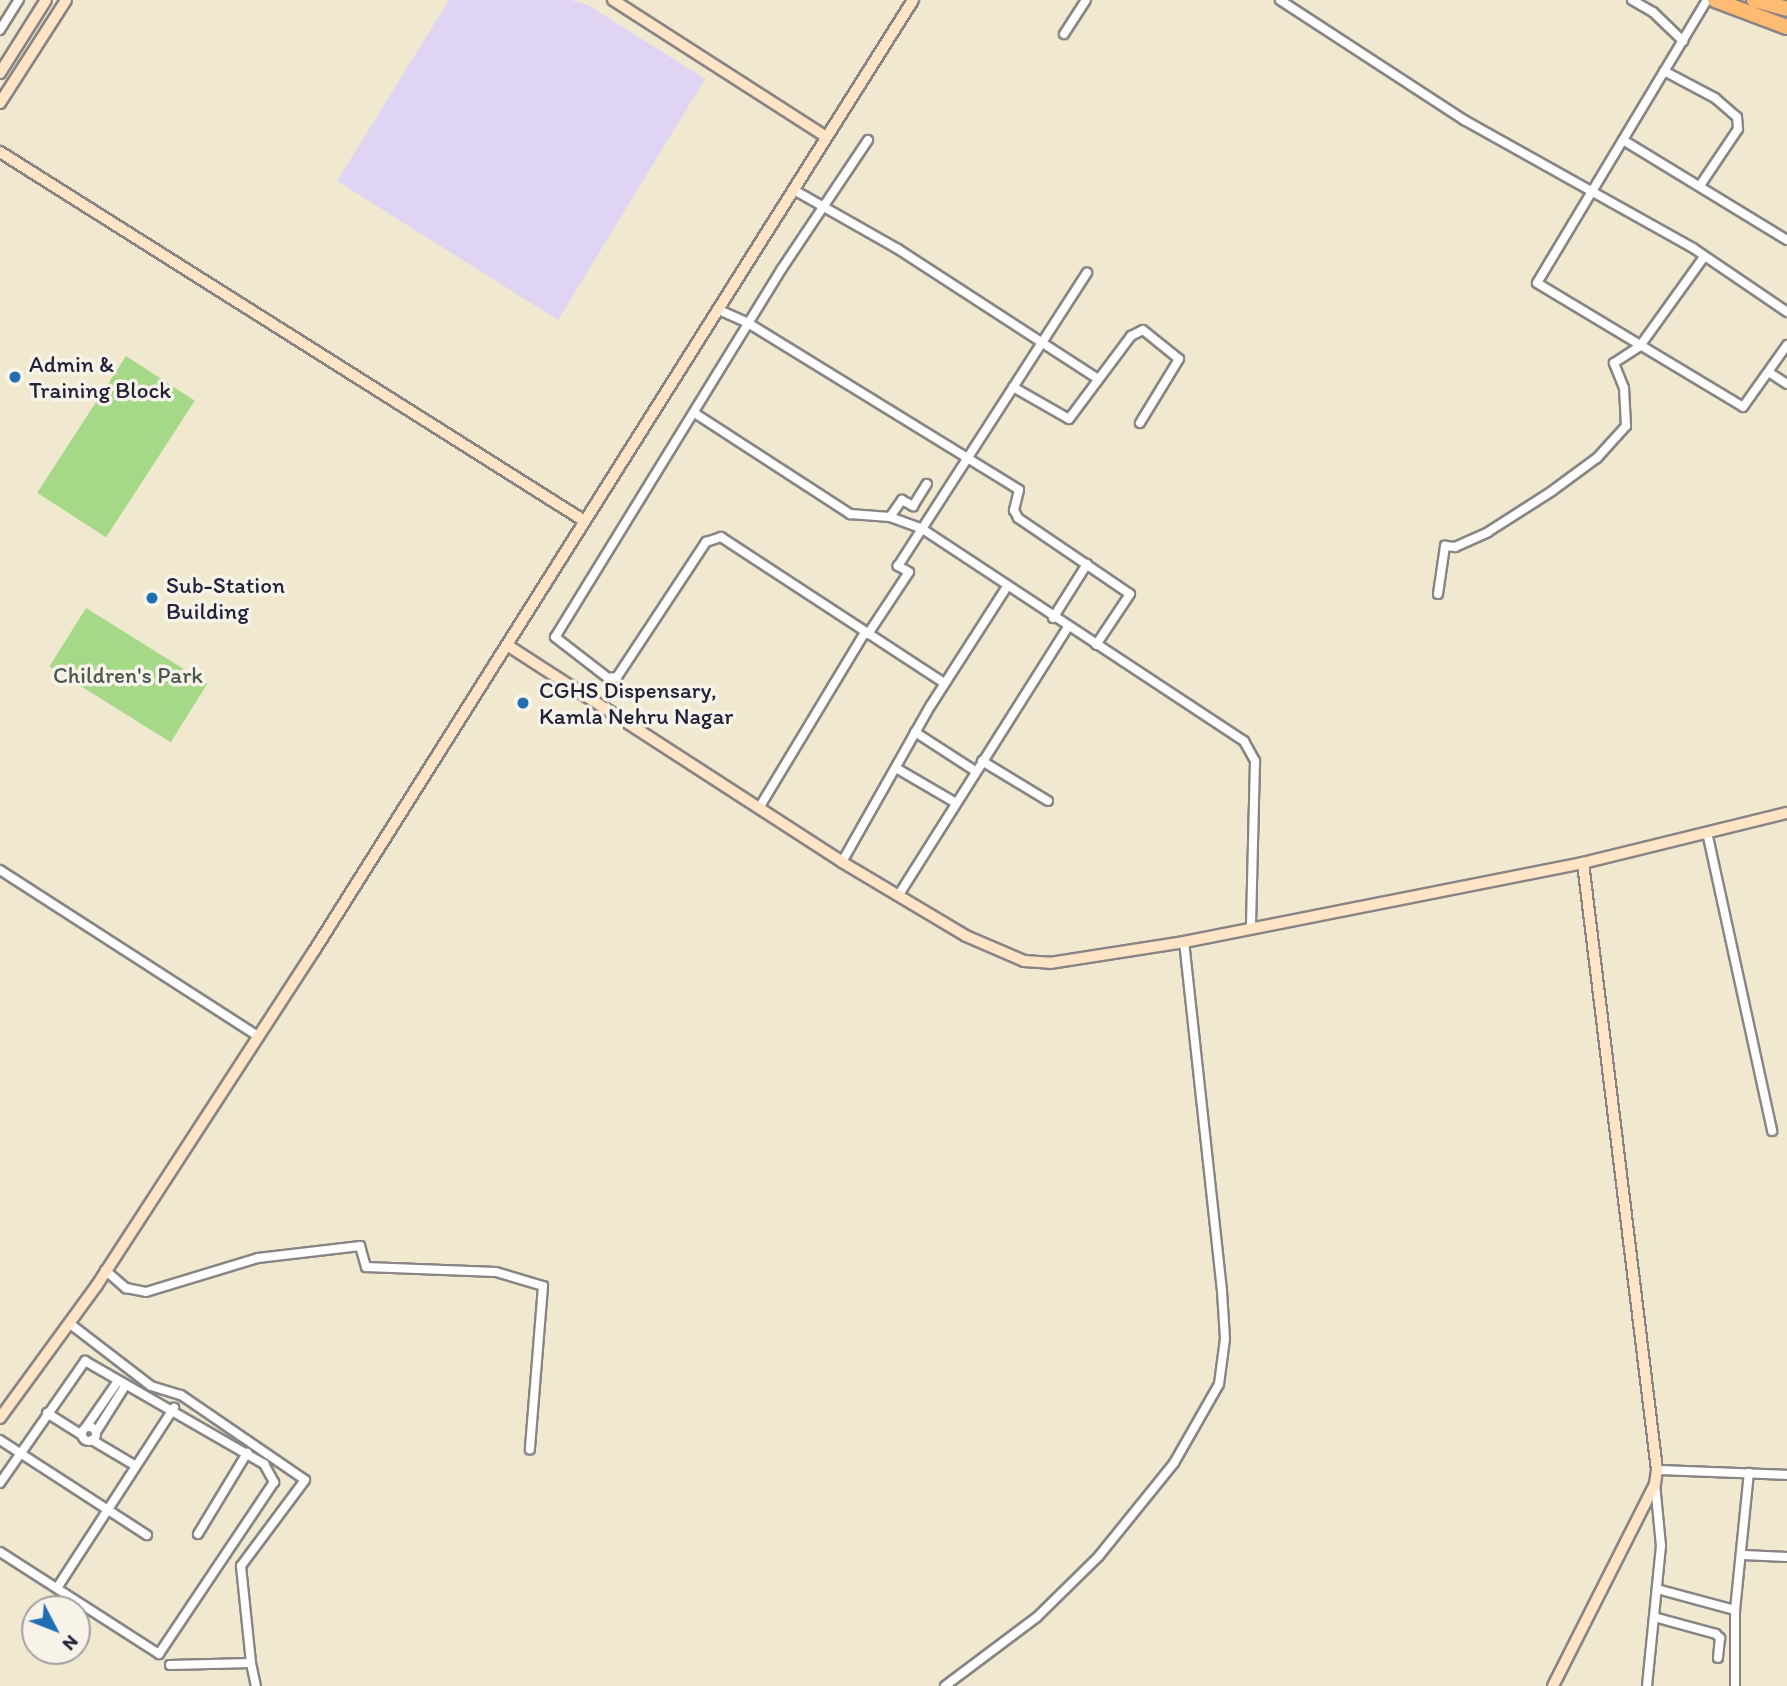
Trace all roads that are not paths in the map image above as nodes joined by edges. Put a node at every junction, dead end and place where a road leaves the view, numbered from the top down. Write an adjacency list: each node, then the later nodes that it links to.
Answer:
1 (19, 0): 14 (street)
2 (46, 0): 18 (street)
3 (66, 0): 19 (street)
4 (613, 0): 20 (street)
5 (913, 0): 20 (street)
6 (1086, 0): 15 (street)
7 (1280, 0): 26 (street)
8 (1632, 0): 16 (street)
9 (1707, 0): 16 (street)
10 (1715, 0): 13 (highway)
11 (1755, 0): 12 (highway)
12 (1787, 9)
13 (1787, 27)
14 (0, 30)
15 (1063, 34)
16 (1683, 41): 17 (street)
17 (1664, 71): 22 (street); 24 (street)
18 (0, 73)
19 (0, 103)
20 (826, 137): 25 (street)
21 (868, 140): 27 (street)
22 (1623, 140): 24 (street); 26 (street)
23 (0, 152): 46 (street)
24 (1701, 184): 28 (street)
25 (794, 190): 27 (street); 31 (street)
26 (1591, 193): 29 (street); 36 (street)
27 (823, 204): 33 (street); 34 (street)
28 (1787, 240)
29 (1703, 257): 32 (street); 36 (street)
30 (1087, 273): 34 (street)
31 (719, 310): 33 (street); 46 (street)
32 (1787, 312)
33 (748, 323): 41 (street); 43 (street)
34 (1041, 343): 38 (street); 40 (street)
35 (1787, 345): 37 (street)
36 (1640, 346): 37 (street); 50 (street)
37 (1770, 373): 39 (street)
38 (1098, 379): 40 (street); 42 (street)
39 (1787, 384)
40 (1013, 387): 43 (street)
41 (696, 414): 45 (street); 53 (street)
42 (1140, 423)
43 (966, 457): 47 (street); 48 (street)
44 (927, 484): 45 (street)
45 (890, 517): 47 (street)
46 (583, 520): 54 (street)
47 (921, 528): 49 (street); 53 (street)
48 (1087, 564): 51 (street); 55 (street)
49 (1006, 588): 51 (street); 56 (street)
50 (1438, 594)
51 (1054, 618): 52 (street)
52 (1068, 627): 55 (street); 58 (street)
53 (866, 633): 56 (street); 63 (street)
54 (507, 645): 63 (street); 72 (street)
55 (1096, 645): 70 (street)
56 (944, 683): 57 (street)
57 (915, 733): 59 (street); 60 (street)
58 (982, 761): 60 (street); 61 (street)
59 (896, 768): 62 (street); 66 (street)
60 (975, 771): 62 (street)
61 (1048, 801)
62 (956, 803): 69 (street)
63 (759, 808): 66 (street)
64 (1787, 813): 65 (street)
65 (1707, 832): 67 (street); 73 (street)
66 (842, 862): 69 (street)
67 (1583, 863): 70 (street); 87 (street)
68 (0, 870): 72 (street)
69 (898, 896): 71 (street)
70 (1251, 928): 71 (street)
71 (1184, 942): 106 (street)
72 (258, 1036): 74 (street)
73 (1772, 1131)
74 (106, 1270): 75 (street); 83 (street)
75 (69, 1323): 79 (street); 103 (street)
76 (121, 1384): 77 (street); 78 (street); 80 (street); 81 (street)
77 (174, 1408): 85 (street); 86 (street)
78 (47, 1413): 80 (street); 84 (street)
79 (0, 1418)
80 (84, 1431): 81 (street); 81 (street)
81 (94, 1436): 86 (street)
82 (0, 1440): 84 (street)
83 (530, 1449)
84 (20, 1453): 90 (street); 92 (street)
85 (247, 1453): 93 (street); 98 (street)
86 (135, 1466): 92 (street)
87 (1657, 1469): 88 (street); 91 (street)
88 (1749, 1473): 89 (street); 96 (street)
89 (1787, 1475)
90 (0, 1483)
91 (1655, 1484): 99 (street); 107 (street)
92 (108, 1511): 94 (street); 98 (street)
93 (198, 1534)
94 (147, 1535)
95 (0, 1552): 98 (street)
96 (1744, 1555): 97 (street); 100 (street)
97 (1787, 1557)
98 (57, 1588)
99 (1657, 1590): 100 (street); 101 (street)
100 (1735, 1610): 109 (street)
101 (1654, 1617): 102 (street); 108 (street)
102 (1718, 1658)
103 (251, 1663): 104 (street); 105 (street)
104 (170, 1665)
105 (256, 1686)
106 (946, 1686)
107 (1553, 1686)
108 (1647, 1686)
109 (1735, 1686)

